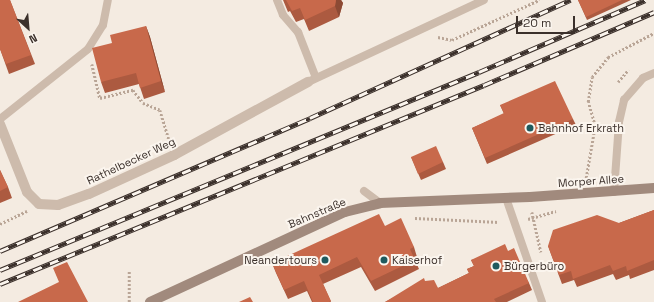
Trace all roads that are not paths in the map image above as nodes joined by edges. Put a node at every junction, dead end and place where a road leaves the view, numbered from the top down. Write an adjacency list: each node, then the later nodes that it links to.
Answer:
1 (108, 0): 6 (lane)
2 (277, 0): 5 (lane)
3 (484, 0): 5 (lane)
4 (654, 73): 10 (lane)
5 (312, 80): 7 (street, Rathelbecker Weg)
6 (0, 119)
7 (0, 124)
8 (654, 188): 10 (street, Morper Allee)
9 (364, 191): 13 (lane)
10 (614, 192): 11 (street, Morper Allee)
11 (530, 197): 12 (street, Bahnstraße)
12 (506, 198): 13 (street, Bahnstraße); 16 (lane)
13 (380, 203): 14 (street, Bahnstraße)
14 (161, 300): 15 (street, Bahnstraße)
15 (150, 302)
16 (542, 302)

